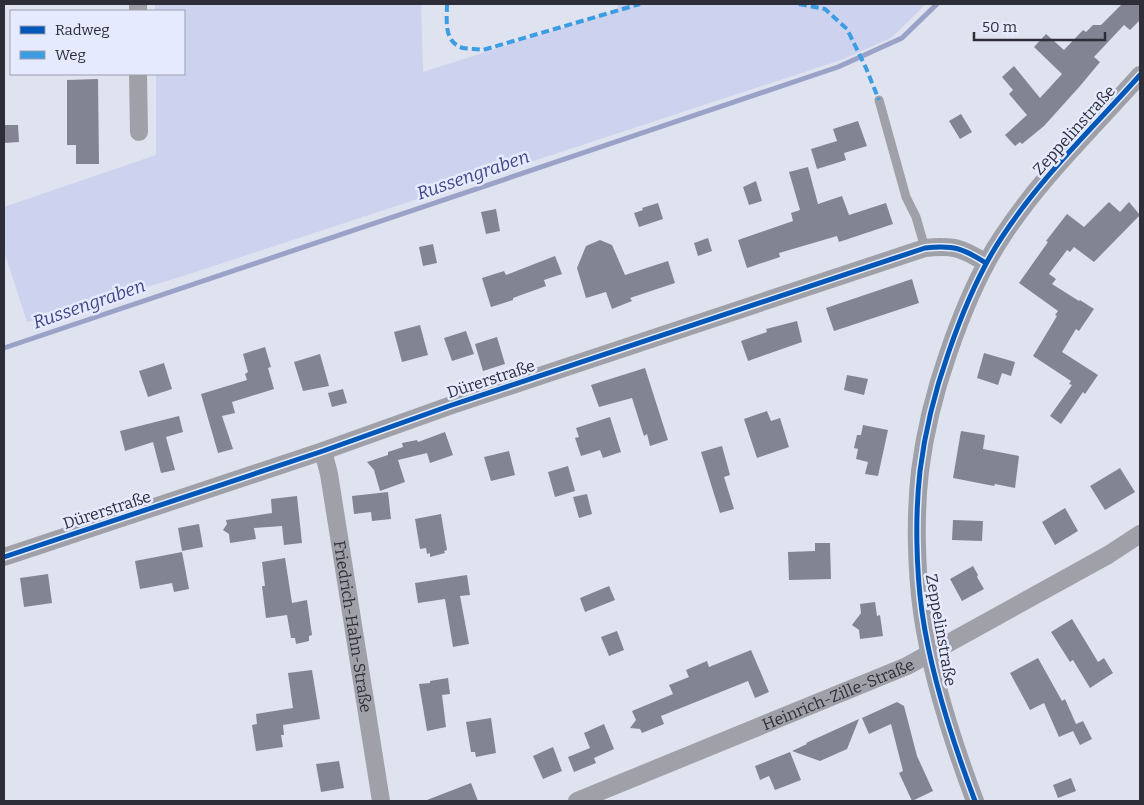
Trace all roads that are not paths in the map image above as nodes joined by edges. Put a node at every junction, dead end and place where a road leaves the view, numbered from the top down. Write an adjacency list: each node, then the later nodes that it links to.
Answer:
1 (138, 75): 4 (street)
2 (1140, 75): 6 (street, Zeppelinstraße)
3 (879, 100): 5 (lane)
4 (139, 132)
5 (926, 248): 6 (street, Dürerstraße); 7 (street, Dürerstraße)
6 (986, 263): 10 (street, Zeppelinstraße)
7 (322, 451): 9 (street, Dürerstraße); 11 (street, Friedrich-Hahn-Straße)
8 (1140, 534): 10 (street, Heinrich-Zille-Straße)
9 (4, 557)
10 (930, 653): 12 (street, Heinrich-Zille-Straße); 13 (street, Zeppelinstraße)
11 (380, 801)
12 (577, 801)
13 (975, 801)

